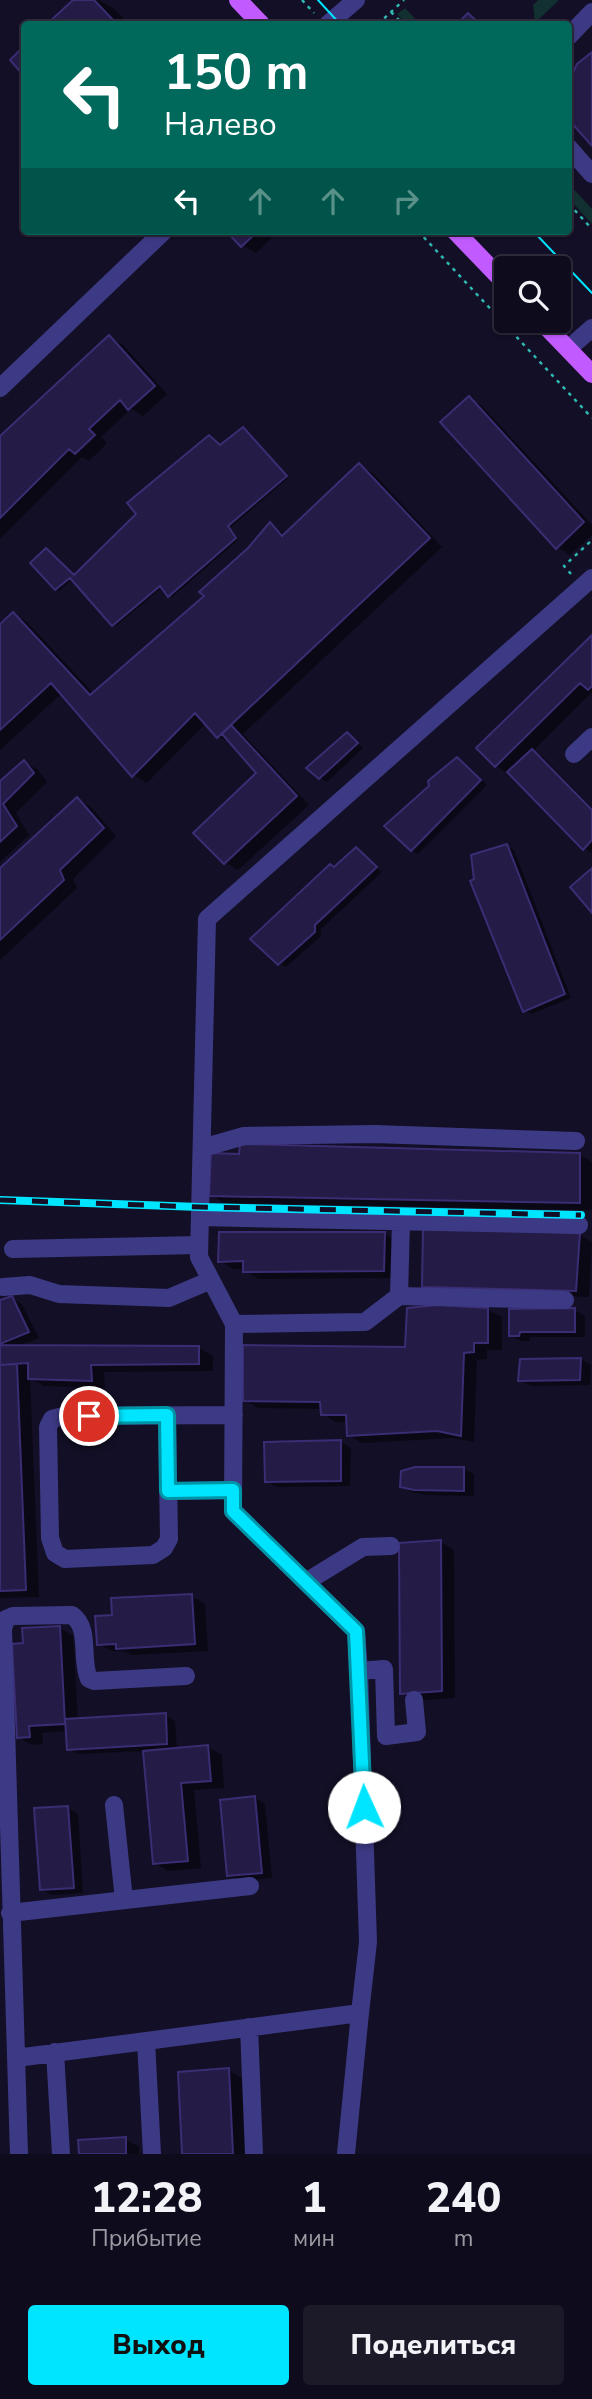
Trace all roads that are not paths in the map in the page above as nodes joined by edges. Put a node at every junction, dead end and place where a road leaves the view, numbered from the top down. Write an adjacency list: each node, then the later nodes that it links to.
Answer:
1 (238, 0): 5 (main road)
2 (356, 0): 4 (street)
3 (592, 12): 6 (street)
4 (322, 20)
5 (258, 21)
6 (572, 33)
7 (572, 151): 8 (street)
8 (592, 174)
9 (160, 235): 16 (street)
10 (459, 235): 11 (main road)
11 (494, 272)
12 (592, 328): 14 (street)
13 (553, 333): 14 (main road)
14 (568, 349): 15 (main road)
15 (592, 374)
16 (0, 388)
17 (587, 583): 21 (street)
18 (592, 737): 19 (street)
19 (574, 754)
20 (576, 1141): 21 (street)
21 (202, 1148): 22 (street)
22 (200, 1217): 23 (street); 25 (street)
23 (401, 1221): 24 (street); 29 (street)
24 (579, 1225)
25 (200, 1245): 26 (street); 27 (street)
26 (13, 1249)
27 (211, 1280): 28 (street); 31 (street)
28 (3, 1287)
29 (399, 1296): 30 (street); 31 (street)
30 (565, 1300)
31 (234, 1324): 33 (street)
32 (167, 1415): 33 (street); 35 (street); 35 (street)
33 (233, 1415): 34 (street)
34 (233, 1490): 35 (street); 37 (street)
35 (168, 1491)
36 (391, 1546): 37 (street)
37 (306, 1582): 38 (street)
38 (359, 1671): 40 (street); 45 (street)
39 (186, 1676): 44 (street)
40 (414, 1700)
41 (114, 1805): 43 (street)
42 (250, 1886): 43 (street)
43 (124, 1900): 44 (street)
44 (10, 1913): 49 (street)
45 (360, 2013): 46 (street); 54 (street)
46 (249, 2027): 47 (street); 53 (street)
47 (146, 2041): 48 (street); 52 (street)
48 (55, 2052): 49 (street); 51 (street)
49 (16, 2058): 50 (street)
50 (19, 2154)
51 (61, 2154)
52 (152, 2154)
53 (254, 2154)
54 (346, 2154)

